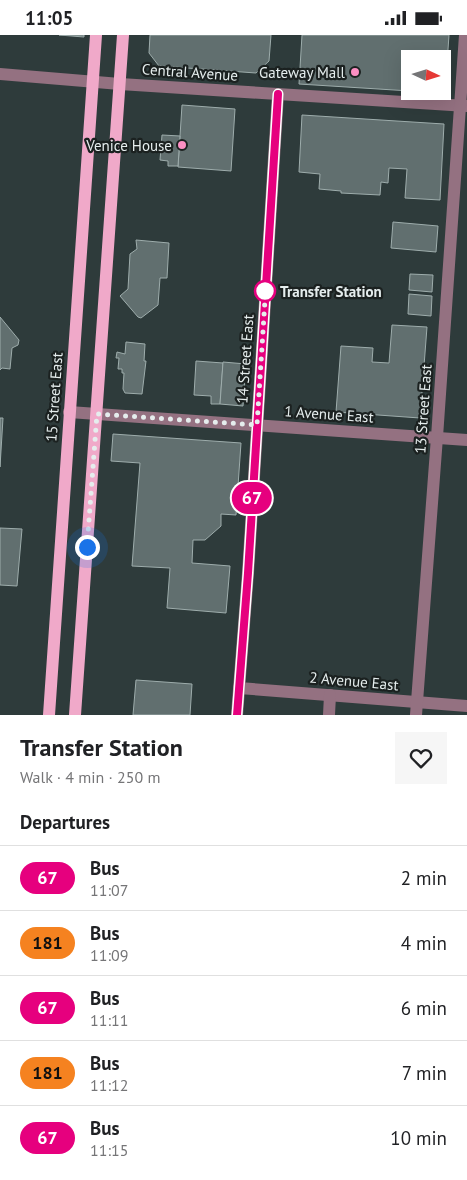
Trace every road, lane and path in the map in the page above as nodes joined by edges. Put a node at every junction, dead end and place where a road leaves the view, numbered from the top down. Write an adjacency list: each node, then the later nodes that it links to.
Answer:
1 (96, 35): 5 (main road, 15 Street East)
2 (124, 35): 6 (main road)
3 (465, 35): 8 (street, 13 Street East)
4 (0, 74): 5 (street, Central Avenue)
5 (92, 82): 6 (street, Central Avenue); 9 (main road, 15 Street East)
6 (120, 84): 7 (street, Central Avenue); 10 (main road)
7 (278, 94): 8 (street, Central Avenue); 11 (street, 14 Street East)
8 (464, 106): 12 (street, 13 Street East)
9 (69, 412): 10 (street, 1 Avenue East); 18 (main road, 15 Street East)
10 (97, 414): 11 (street, 1 Avenue East); 19 (main road)
11 (257, 425): 12 (street, 1 Avenue East); 14 (street, 14 Street East)
12 (437, 437): 13 (street, 1 Avenue East); 17 (street, 13 Street East)
13 (467, 440)
14 (239, 688): 15 (street, 2 Avenue East); 20 (street, 14 Street East)
15 (330, 695): 17 (street, 2 Avenue East); 21 (street)
16 (467, 706): 17 (street, 2 Avenue East)
17 (416, 709)
18 (49, 715)
19 (75, 715)
20 (237, 715)
21 (329, 715)

